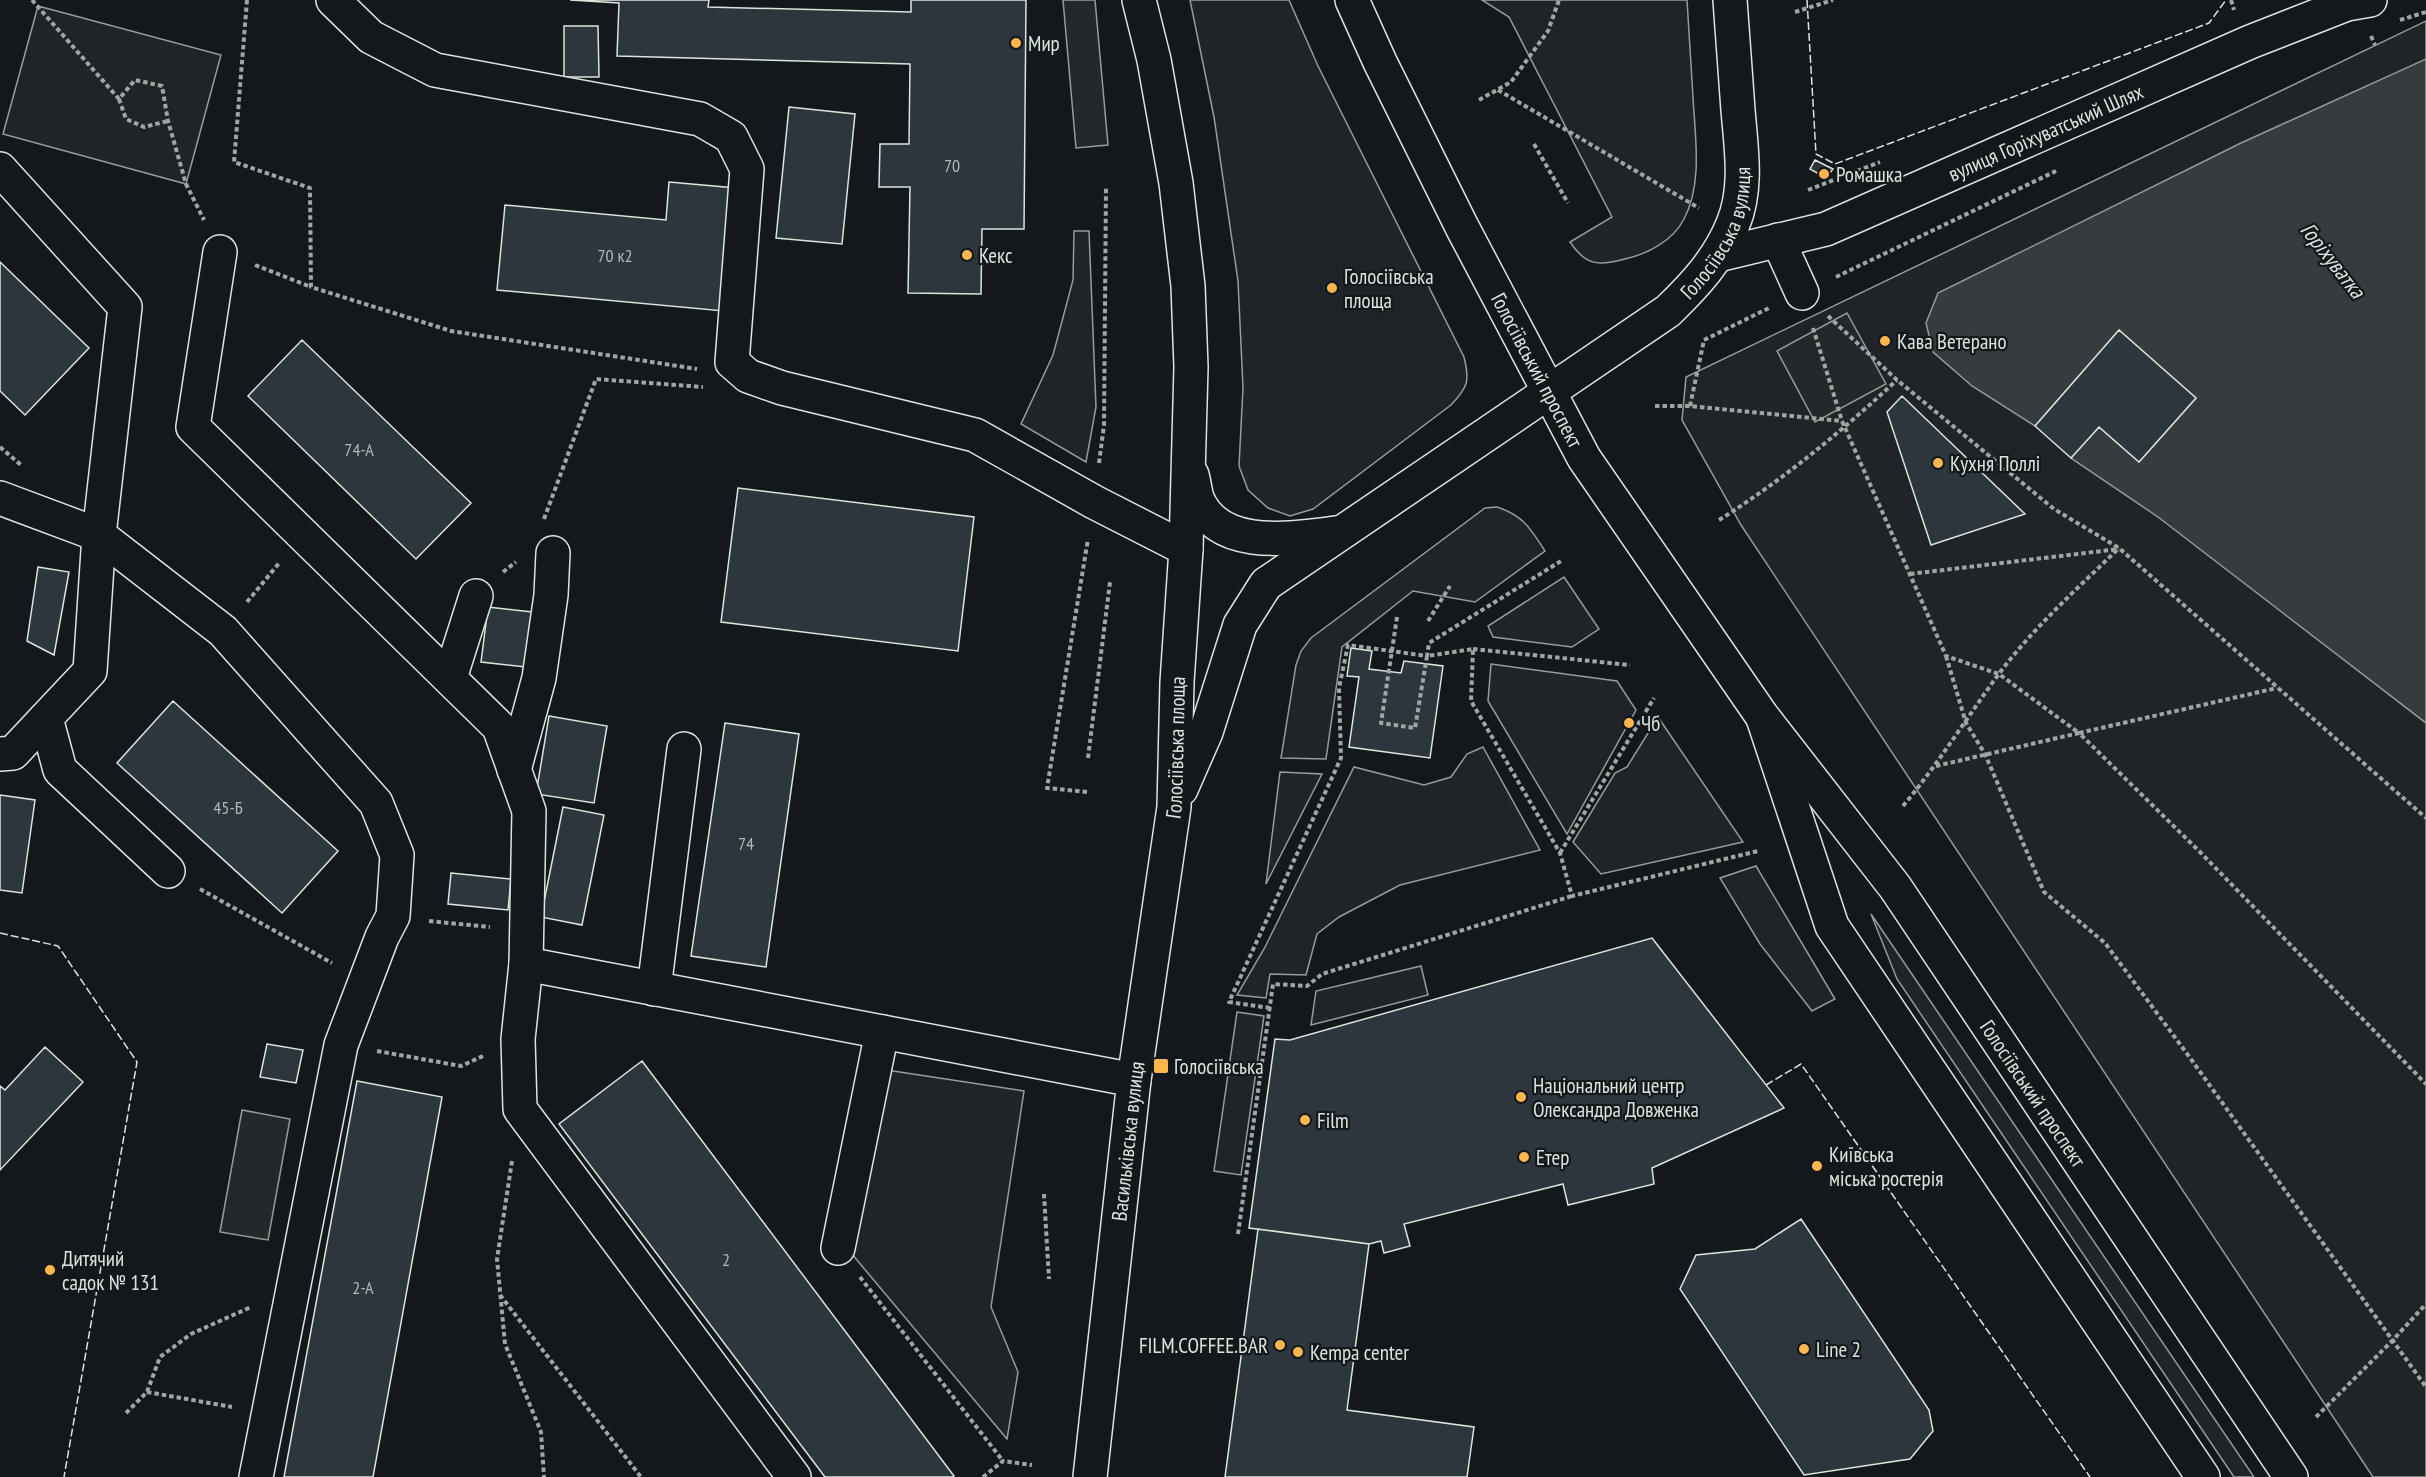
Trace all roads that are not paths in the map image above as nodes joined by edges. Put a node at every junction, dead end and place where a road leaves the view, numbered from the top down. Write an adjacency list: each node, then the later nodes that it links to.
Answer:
1 (333, 0): 17 (main road)
2 (1140, 0): 12 (main road, Голосіївська площа)
3 (1352, 0): 11 (main road, Голосіївський проспект)
4 (1730, 0): 9 (main road, Голосіївська вулиця)
5 (2370, 0): 7 (main road, вулиця Горіхуватський Шлях)
6 (0, 169): 15 (main road)
7 (1778, 240): 9 (main road, вулиця Горіхуватський Шлях); 10 (main road)
8 (220, 252): 19 (main road)
9 (1718, 255): 11 (main road, Голосіївська вулиця)
10 (1802, 293)
11 (1548, 392): 14 (main road, Голосіївська площа); 20 (main road, Голосіївський проспект)
12 (1188, 458): 14 (main road); 17 (main road, Голосіївська площа)
13 (0, 498): 15 (main road)
14 (1342, 532): 25 (main road, Голосіївська площа)
15 (99, 535): 21 (main road); 32 (main road)
16 (548, 539): 24 (main road)
17 (1186, 549): 25 (main road, Голосіївська площа)
18 (476, 596): 19 (main road)
19 (450, 678): 24 (main road)
20 (1762, 716): 35 (main road, Голосіївський проспект); 36 (main road, Голосіївський проспект)
21 (46, 718): 23 (main road); 26 (main road)
22 (684, 749): 28 (main road)
23 (0, 754)
24 (514, 770): 27 (main road)
25 (1174, 807): 30 (main road, Васильківська вулиця)
26 (168, 872)
27 (526, 964): 28 (main road); 33 (main road)
28 (654, 989): 29 (main road)
29 (882, 1032): 30 (main road); 31 (main road)
30 (1134, 1080): 34 (main road, Васильківська вулиця)
31 (838, 1248)
32 (256, 1477)
33 (794, 1477)
34 (1090, 1477)
35 (2203, 1477)
36 (2291, 1477)

